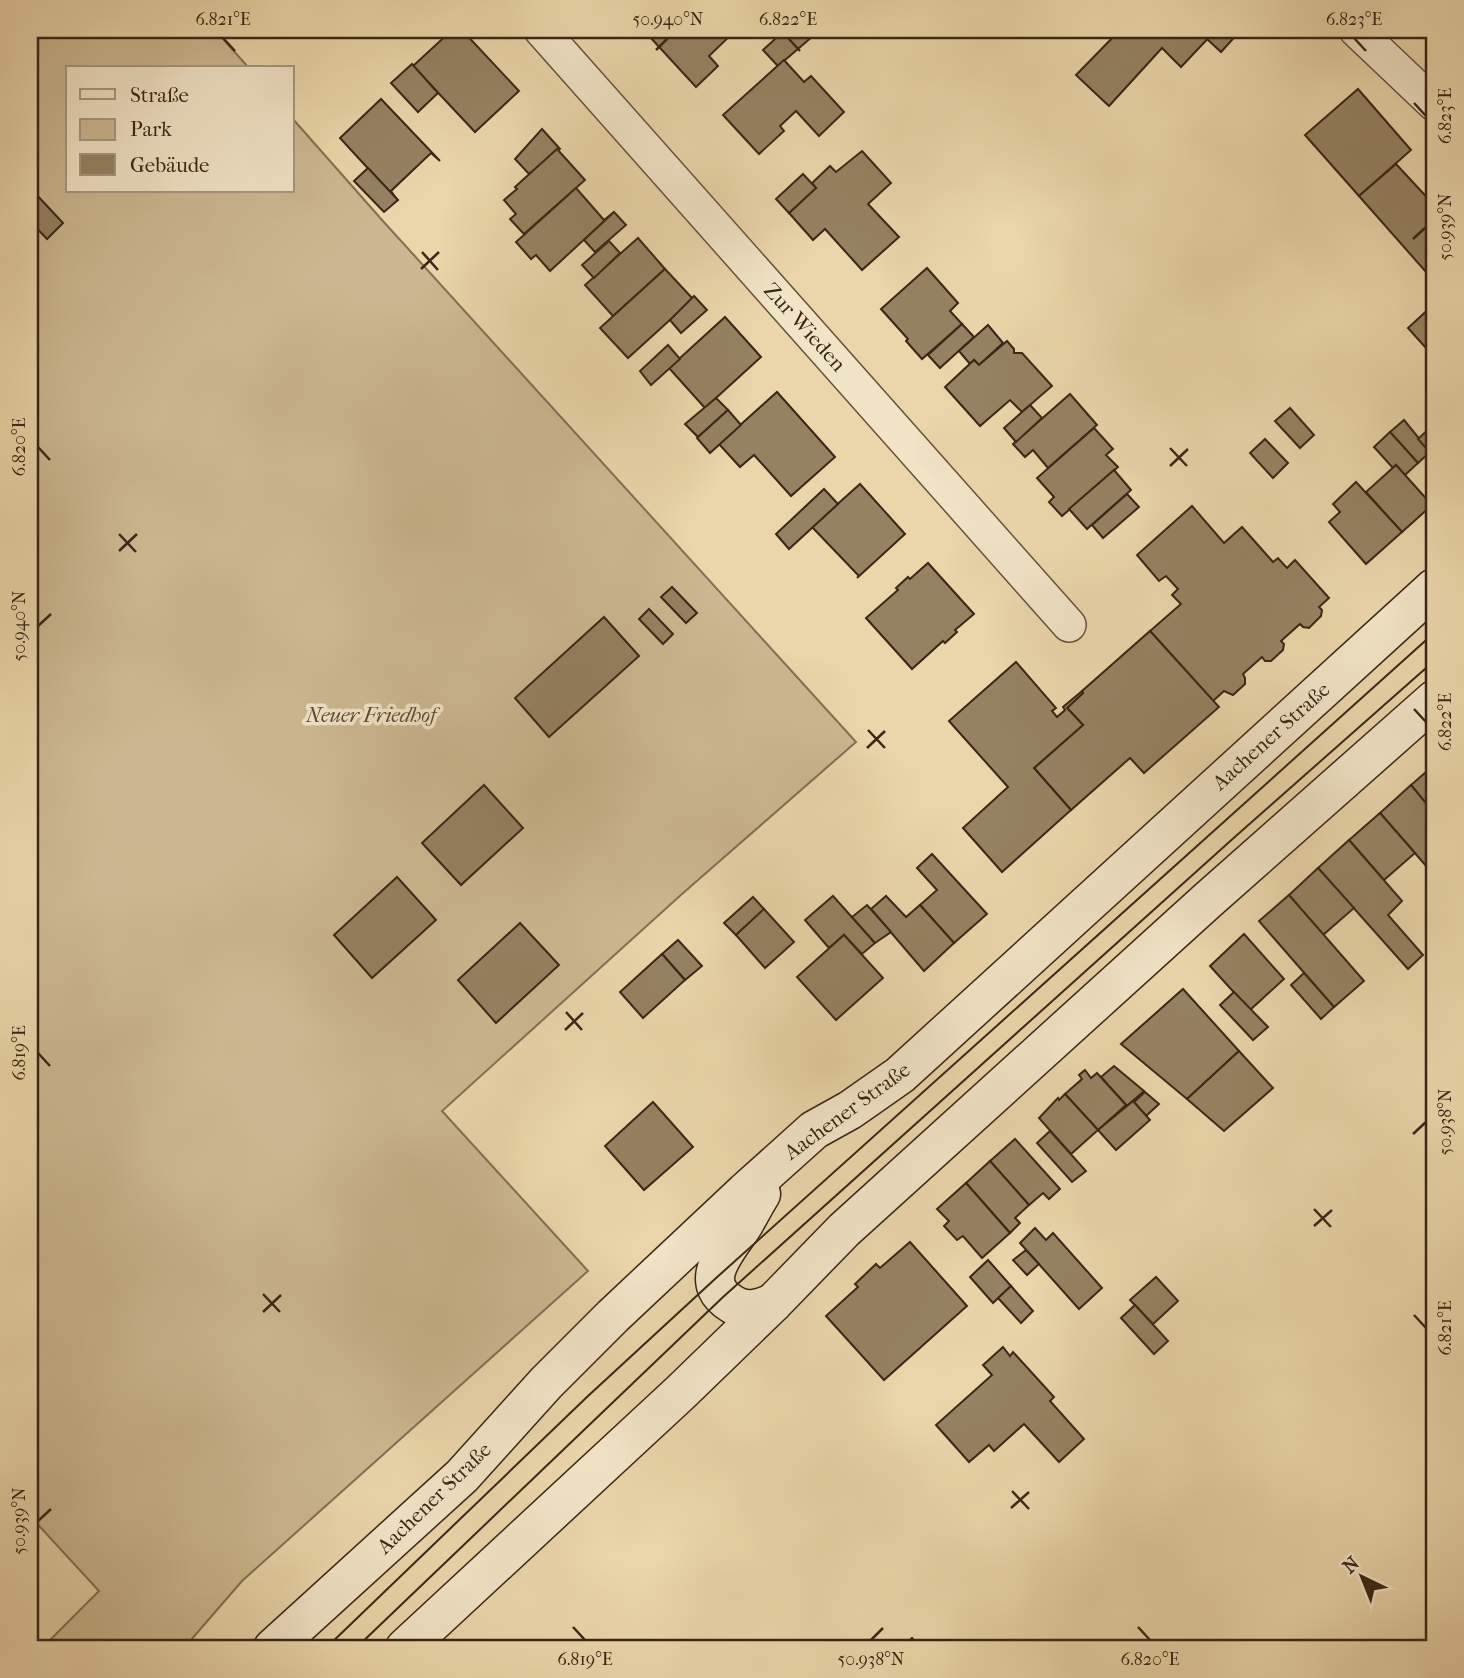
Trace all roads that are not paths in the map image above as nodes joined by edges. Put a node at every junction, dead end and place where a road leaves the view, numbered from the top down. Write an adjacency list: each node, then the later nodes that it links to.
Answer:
1 (541, 30): 5 (street, Zur Wieden)
2 (1356, 30): 3 (street)
3 (1434, 104)
4 (1434, 588): 7 (main road, Aachener Straße)
5 (1069, 625)
6 (1434, 700): 8 (main road)
7 (779, 1161): 8 (main road); 9 (main road, Aachener Straße)
8 (773, 1303): 10 (main road)
9 (273, 1648)
10 (405, 1648)

